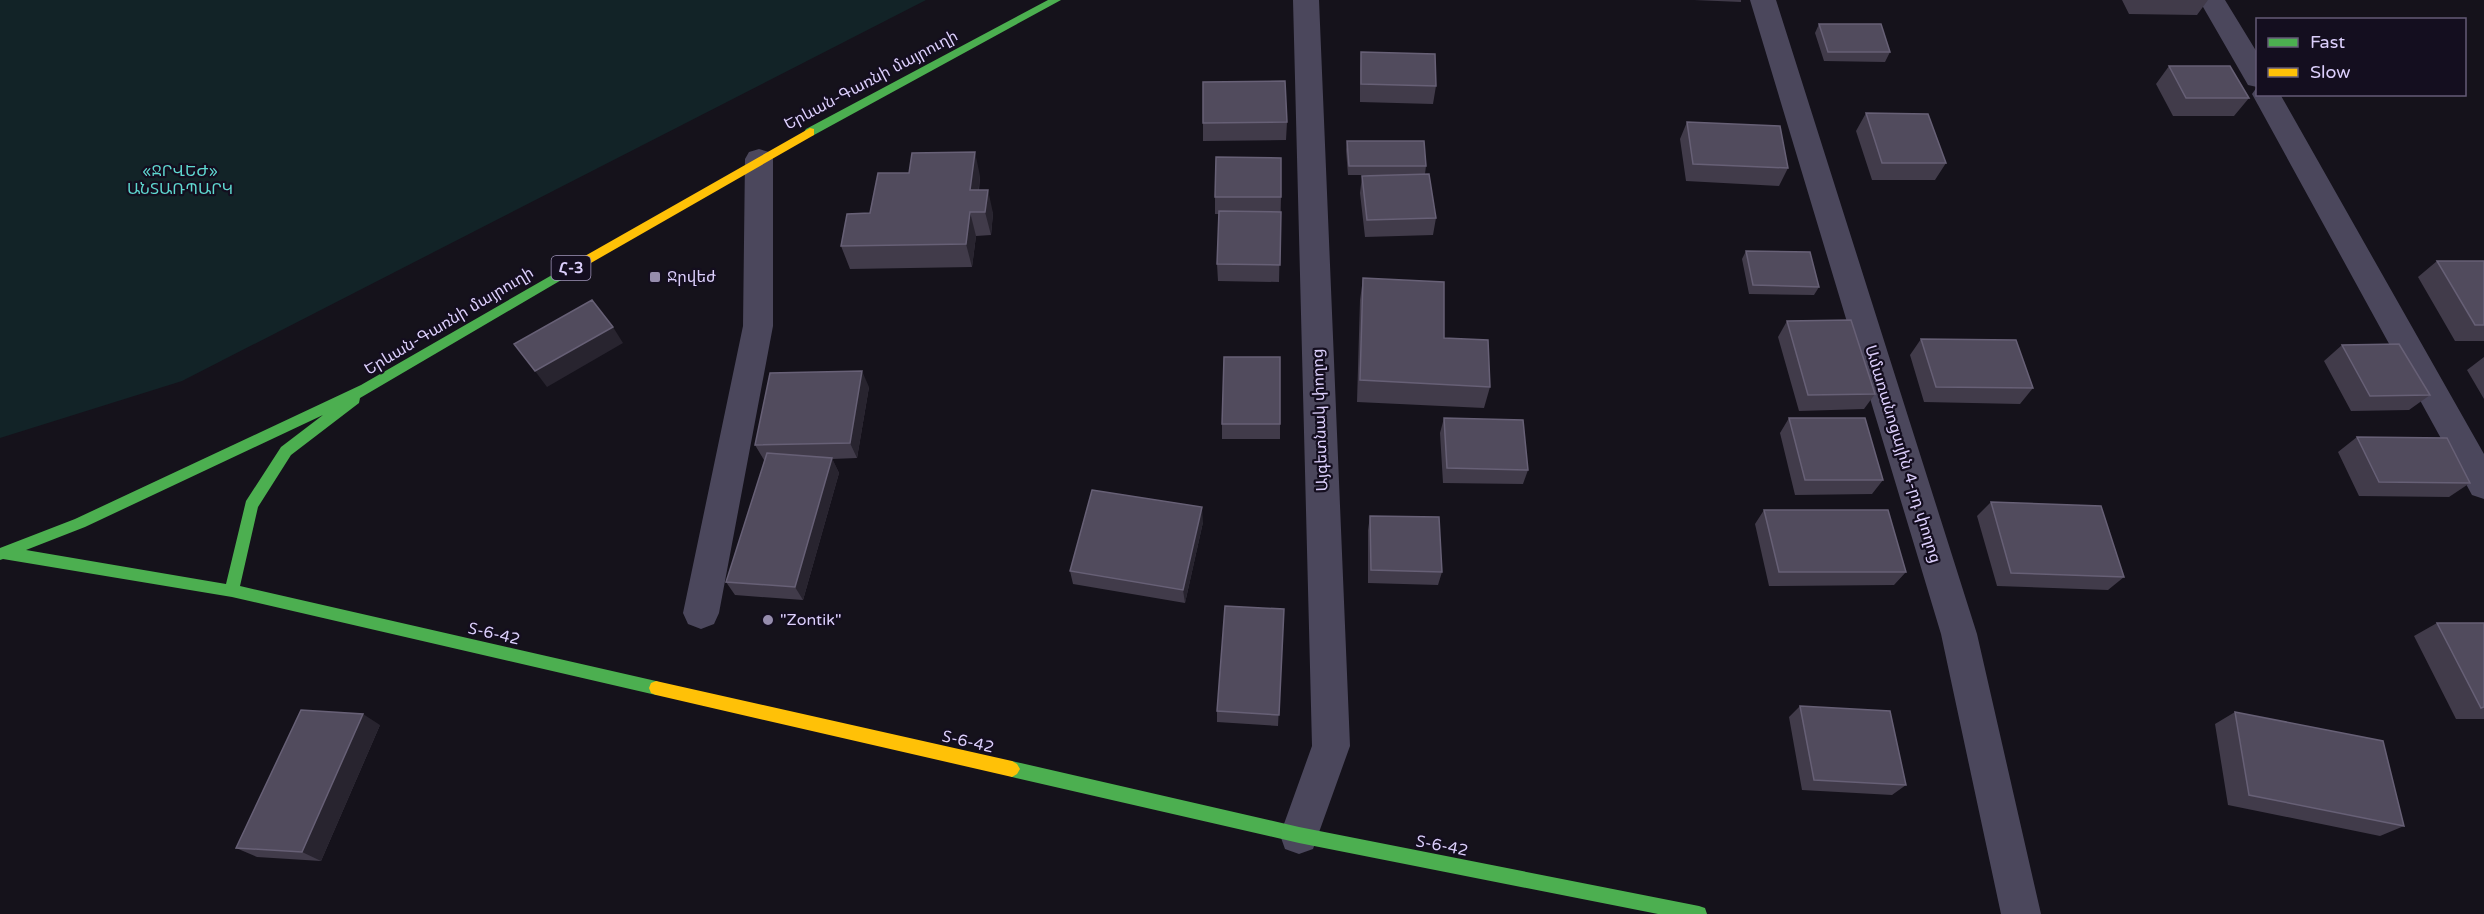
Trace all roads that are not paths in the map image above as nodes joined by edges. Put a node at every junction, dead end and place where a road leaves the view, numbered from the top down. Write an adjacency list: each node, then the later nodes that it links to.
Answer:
1 (1056, 0): 7 (main road, Երևան-Գառնի մայրուղի / Հ-3)
2 (1306, 0): 13 (street, Այգետնակ փողոց)
3 (1763, 0): 15 (street, Ամառանոցային 4-րդ փողոց)
4 (2212, 0): 5 (street)
5 (2256, 75)
6 (2267, 96): 9 (street)
7 (759, 159): 8 (main road, Երևան-Գառնի մայրուղի / Հ-3); 12 (street)
8 (366, 389): 10 (main road, Երևան-Գառնի մայրուղի / Հ-3); 11 (main road)
9 (2484, 485)
10 (2, 553): 11 (main road, Տ-6-42)
11 (232, 591): 13 (main road, Տ-6-42 / Տ-6-42)
12 (701, 613)
13 (1299, 835): 14 (main road, Տ-6-42 / Տ-6-42)
14 (1699, 914)
15 (2021, 914)

